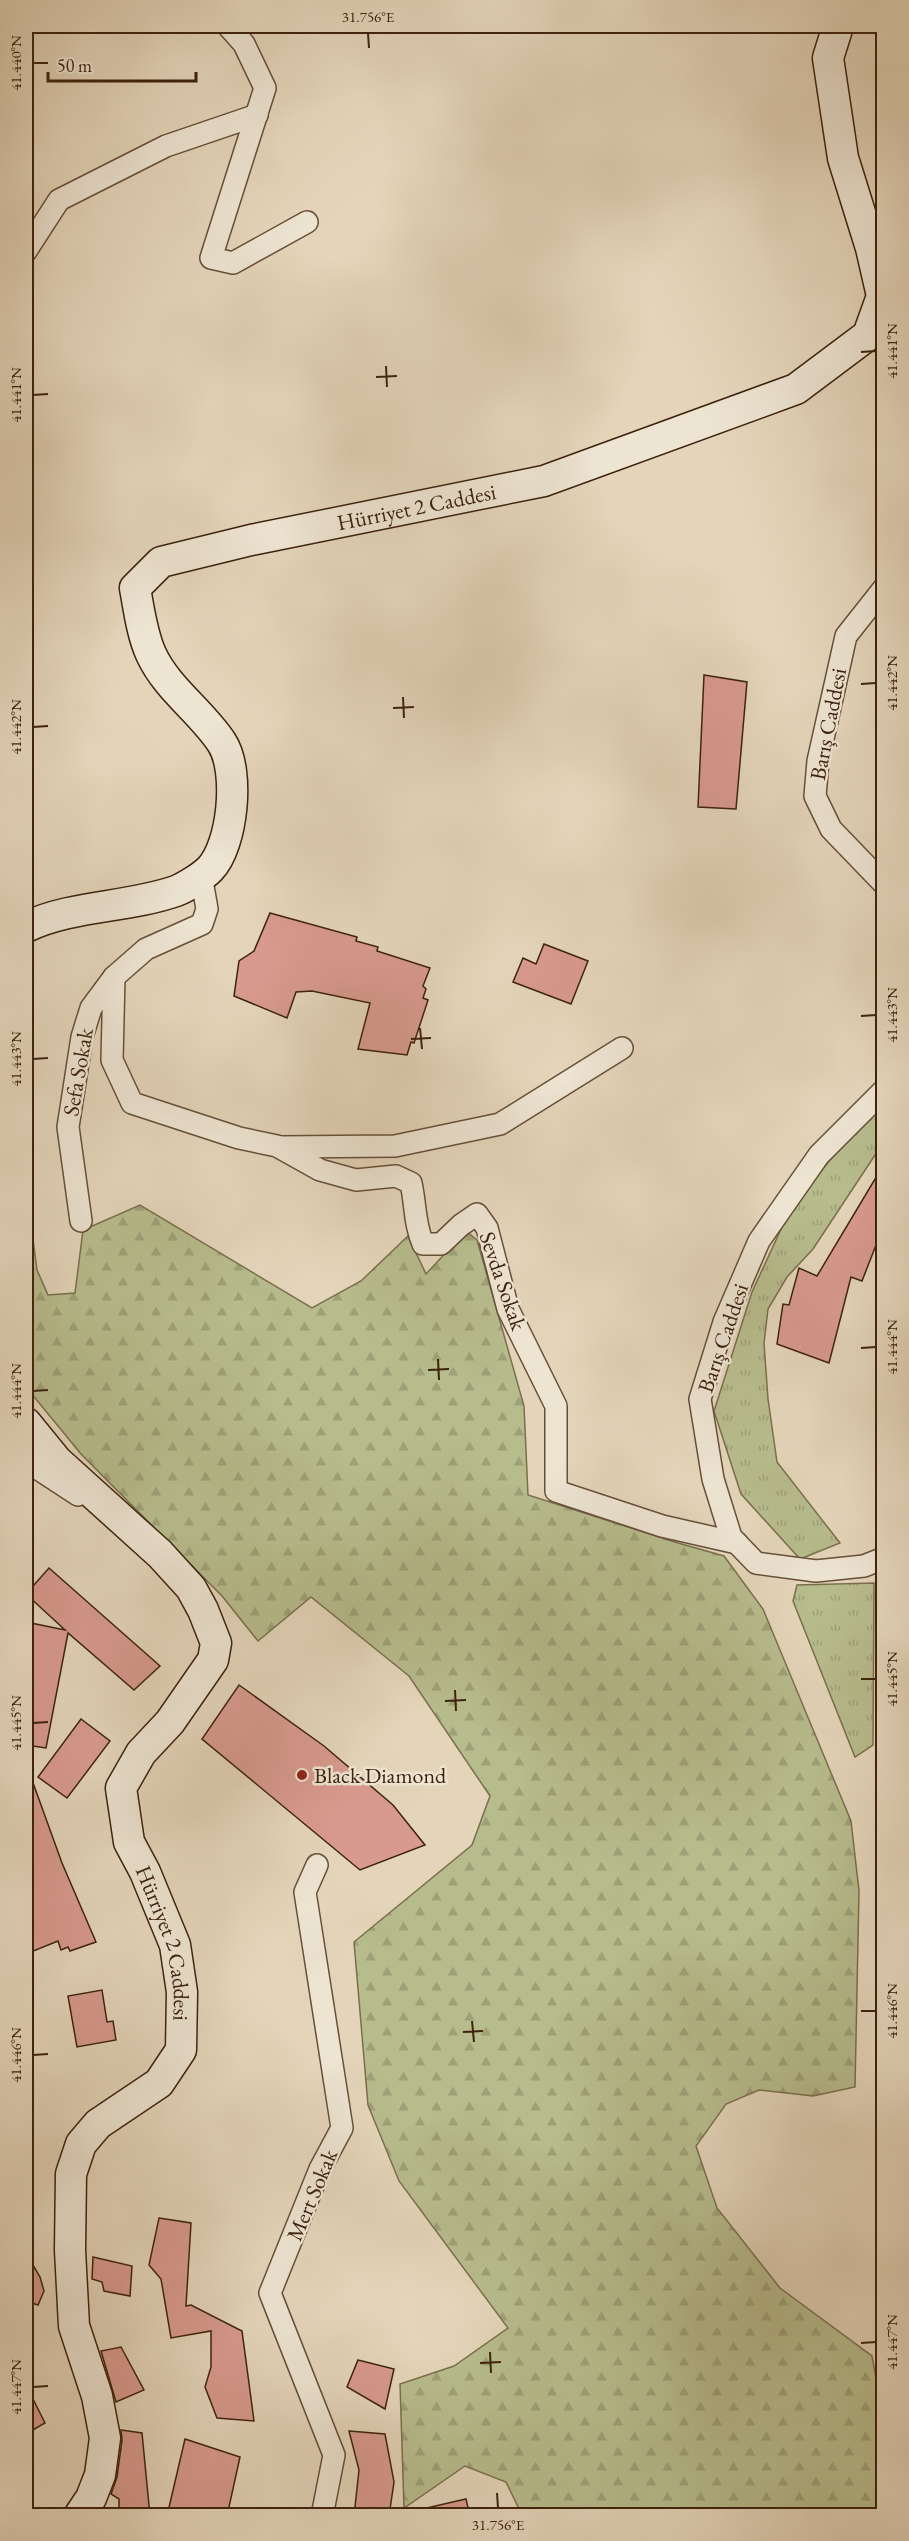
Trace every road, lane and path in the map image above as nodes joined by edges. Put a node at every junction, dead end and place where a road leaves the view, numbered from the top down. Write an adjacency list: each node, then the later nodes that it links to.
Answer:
1 (228, 26): 3 (street)
2 (838, 26): 7 (street, Hürriyet 2 Caddesi)
3 (257, 115): 4 (street); 5 (street)
4 (307, 222)
5 (26, 251)
6 (884, 588): 8 (street, Barış Caddesi)
7 (201, 875): 9 (street, Hürriyet 2 Caddesi); 10 (street, Sefa Sokak)
8 (884, 884)
9 (26, 927)
10 (114, 977): 13 (street, Sevda Sokak); 14 (street, Sefa Sokak)
11 (622, 1048): 13 (street)
12 (884, 1090): 18 (street, Barış Caddesi)
13 (277, 1146): 18 (street, Sevda Sokak)
14 (81, 1221)
15 (26, 1423): 17 (street, Hürriyet 2 Caddesi)
16 (26, 1461): 17 (street)
17 (132, 1530): 21 (street, Hürriyet 2 Caddesi)
18 (737, 1543): 19 (street, Barış Caddesi)
19 (884, 1558)
20 (317, 1865): 22 (street, Mert Sokak)
21 (79, 2516)
22 (322, 2516)

